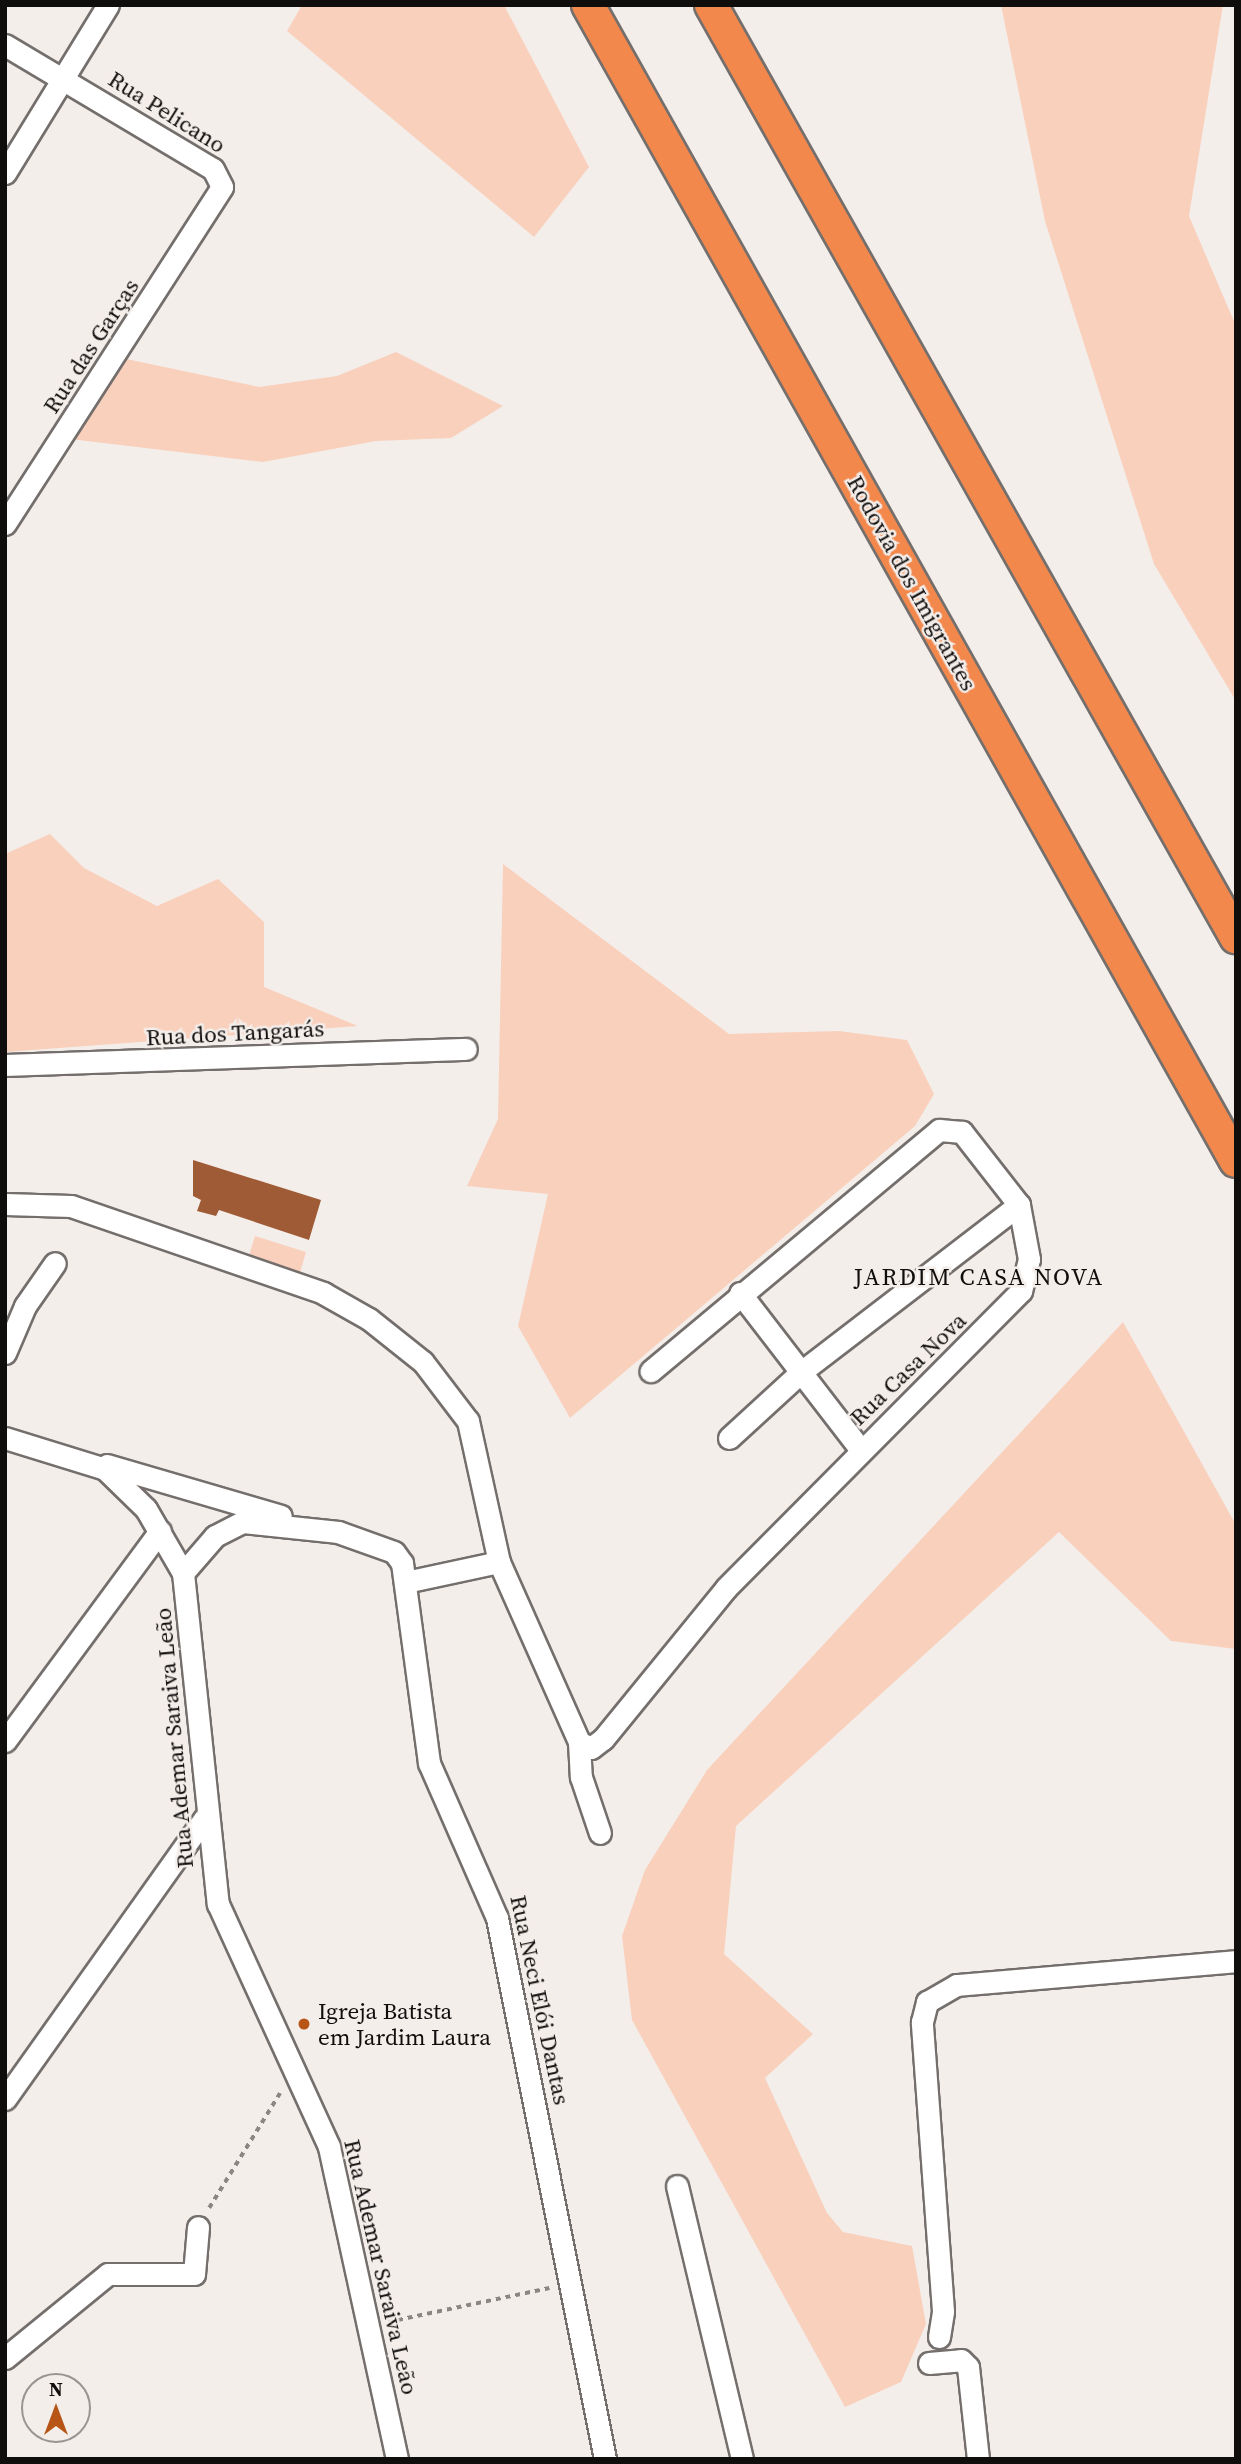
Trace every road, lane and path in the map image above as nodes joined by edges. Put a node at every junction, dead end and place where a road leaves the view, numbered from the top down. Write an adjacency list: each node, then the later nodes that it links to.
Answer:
1 (108, 5): 5 (street)
2 (588, 5): 12 (highway, Rodovia dos Imigrantes)
3 (710, 5): 9 (highway)
4 (5, 45): 5 (street, Rua Pelicano)
5 (68, 81): 6 (street); 7 (street, Rua Pelicano)
6 (5, 173)
7 (220, 197): 8 (street, Rua das Garças)
8 (5, 524)
9 (1236, 937)
10 (466, 1049): 11 (street, Rua dos Tangarás)
11 (5, 1065)
12 (1236, 1161)
13 (5, 1204): 26 (street)
14 (1019, 1206): 16 (street, Rua Casa Nova); 19 (street); 22 (street, Rua Casa Nova)
15 (55, 1263): 17 (street)
16 (740, 1293): 18 (street, Rua Casa Nova); 19 (street)
17 (5, 1353)
18 (650, 1371)
19 (801, 1372): 21 (street); 22 (street)
20 (5, 1438): 23 (street)
21 (729, 1438)
22 (861, 1450): 30 (street, Rua Casa Nova)
23 (87, 1459): 24 (street); 25 (street, Rua Ademar Saraiva Leão)
24 (302, 1524): 27 (street); 28 (street)
25 (160, 1531): 28 (street, Rua Ademar Saraiva Leão); 29 (street)
26 (499, 1562): 27 (street); 30 (street)
27 (406, 1572): 38 (street, Rua Neci Elói Dantas)
28 (183, 1573): 31 (street, Rua Ademar Saraiva Leão)
29 (5, 1741)
30 (579, 1742): 32 (street)
31 (204, 1819): 34 (street, Rua Ademar Saraiva Leão); 35 (street)
32 (600, 1833)
33 (1236, 1961): 40 (street)
34 (296, 2068): 37 (path); 39 (street, Rua Ademar Saraiva Leão)
35 (5, 2099)
36 (677, 2186): 45 (street)
37 (198, 2227): 41 (street)
38 (571, 2284): 39 (path); 44 (street, Rua Neci Elói Dantas)
39 (369, 2326): 43 (street, Rua Ademar Saraiva Leão)
40 (939, 2337)
41 (5, 2358)
42 (929, 2363): 46 (street)
43 (397, 2459)
44 (605, 2459)
45 (742, 2459)
46 (978, 2459)

